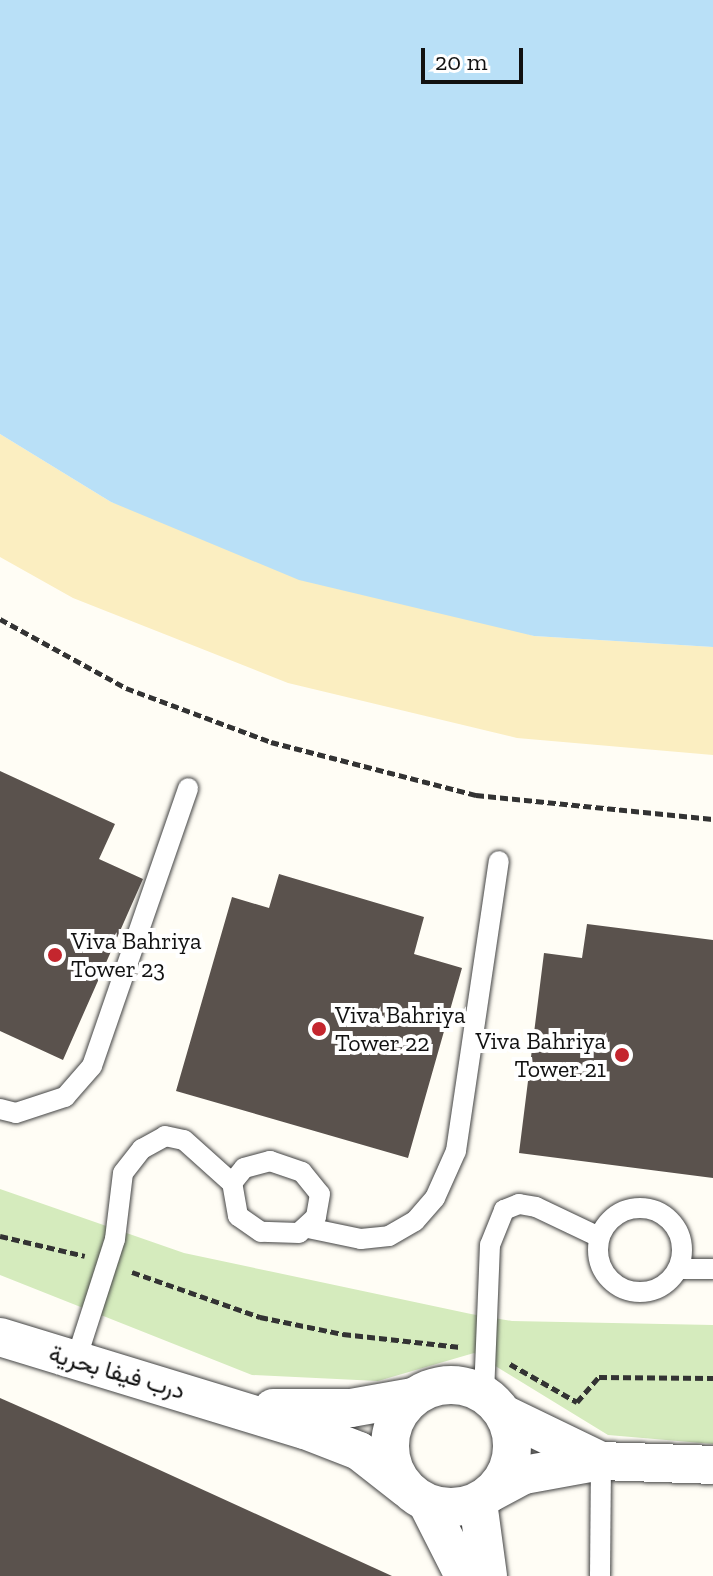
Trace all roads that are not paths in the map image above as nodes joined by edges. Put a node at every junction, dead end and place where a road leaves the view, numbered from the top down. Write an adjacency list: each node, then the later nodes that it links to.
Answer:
1 (188, 788): 3 (lane)
2 (499, 861): 5 (lane)
3 (0, 1109)
4 (232, 1183): 5 (lane); 5 (lane); 10 (lane)
5 (308, 1228)
6 (597, 1236): 7 (lane); 7 (lane); 12 (lane)
7 (680, 1269): 8 (lane)
8 (713, 1269)
9 (0, 1337): 10 (street, درب فيفا بحرية)
10 (76, 1360): 13 (street, درب فيفا بحرية)
11 (413, 1397): 12 (street); 13 (street, درب فيفا بحرية); 16 (street)
12 (494, 1404): 14 (street); 17 (street)
13 (235, 1406): 16 (street, درب فيفا بحرية)
14 (601, 1461): 15 (street); 17 (street); 20 (lane)
15 (713, 1465)
16 (416, 1495): 17 (street); 18 (street)
17 (485, 1497): 19 (street)
18 (464, 1576)
19 (488, 1576)
20 (600, 1576)

